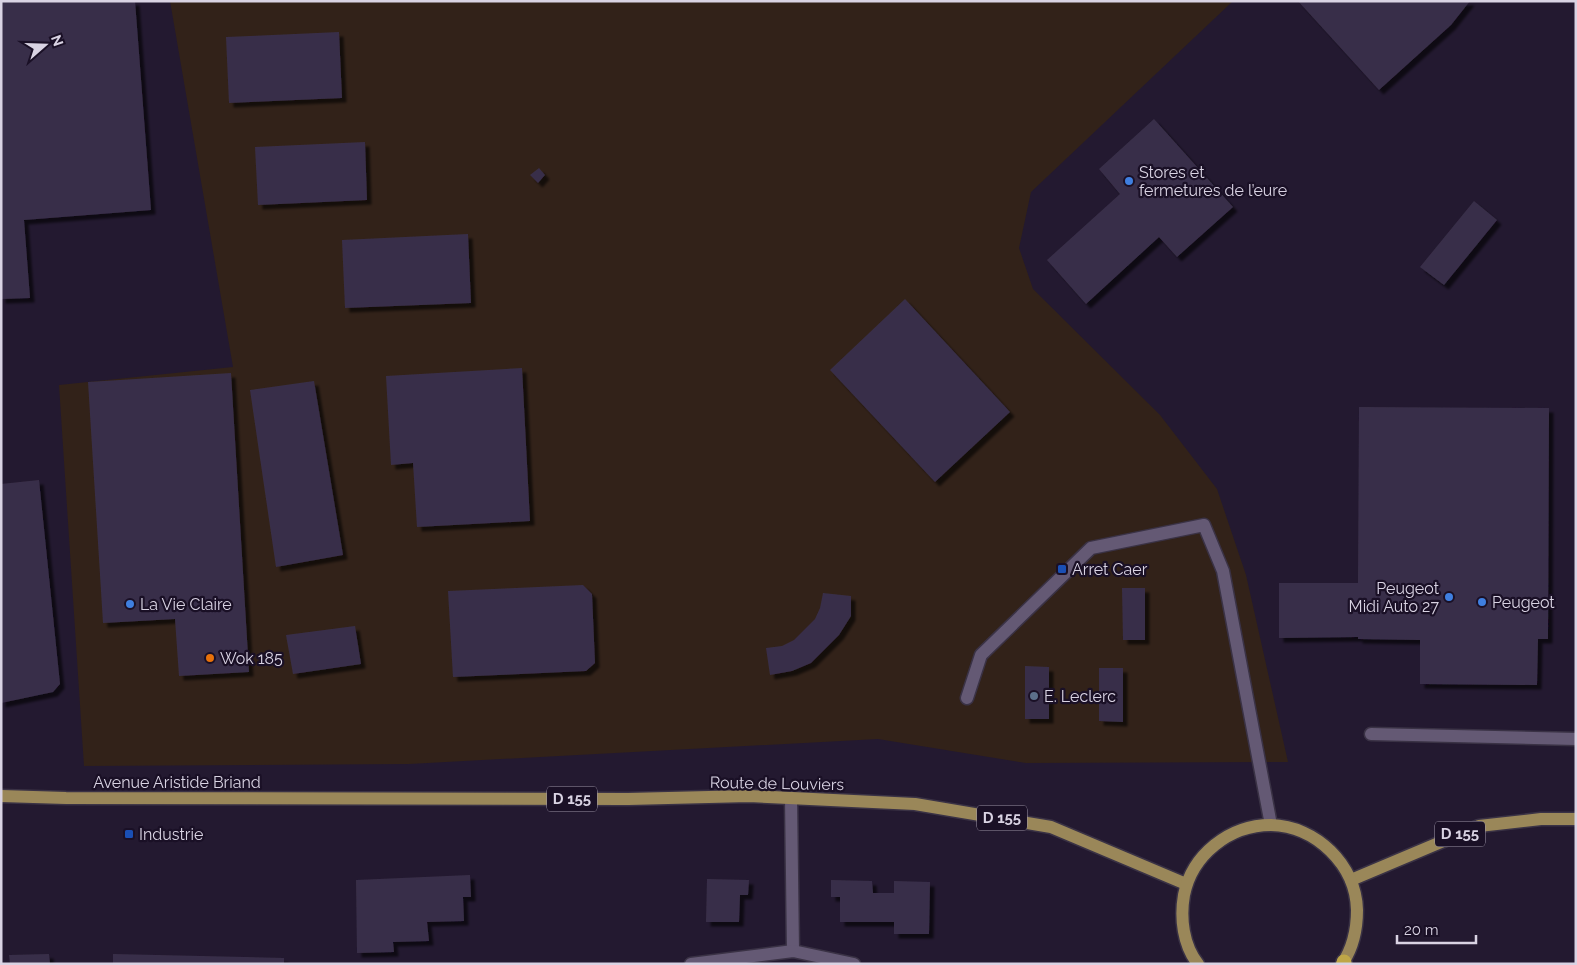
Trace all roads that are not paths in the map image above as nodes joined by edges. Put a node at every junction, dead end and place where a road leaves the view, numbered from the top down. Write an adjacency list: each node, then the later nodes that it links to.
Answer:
1 (967, 698): 8 (lane)
2 (1371, 734): 3 (lane)
3 (1576, 739)
4 (1, 796): 5 (main road, Avenue Aristide Briand / D 155)
5 (353, 798): 6 (main road, Route de Louviers / D 155)
6 (791, 798): 10 (main road, Route de Louviers / D 155); 11 (lane)
7 (1576, 820): 9 (main road, D 155)
8 (1271, 825): 9 (main road); 10 (main road)
9 (1351, 880): 12 (main road)
10 (1186, 884): 15 (main road)
11 (793, 951): 13 (lane); 14 (lane)
12 (1343, 963)
13 (691, 964)
14 (854, 964)
15 (1198, 964)

